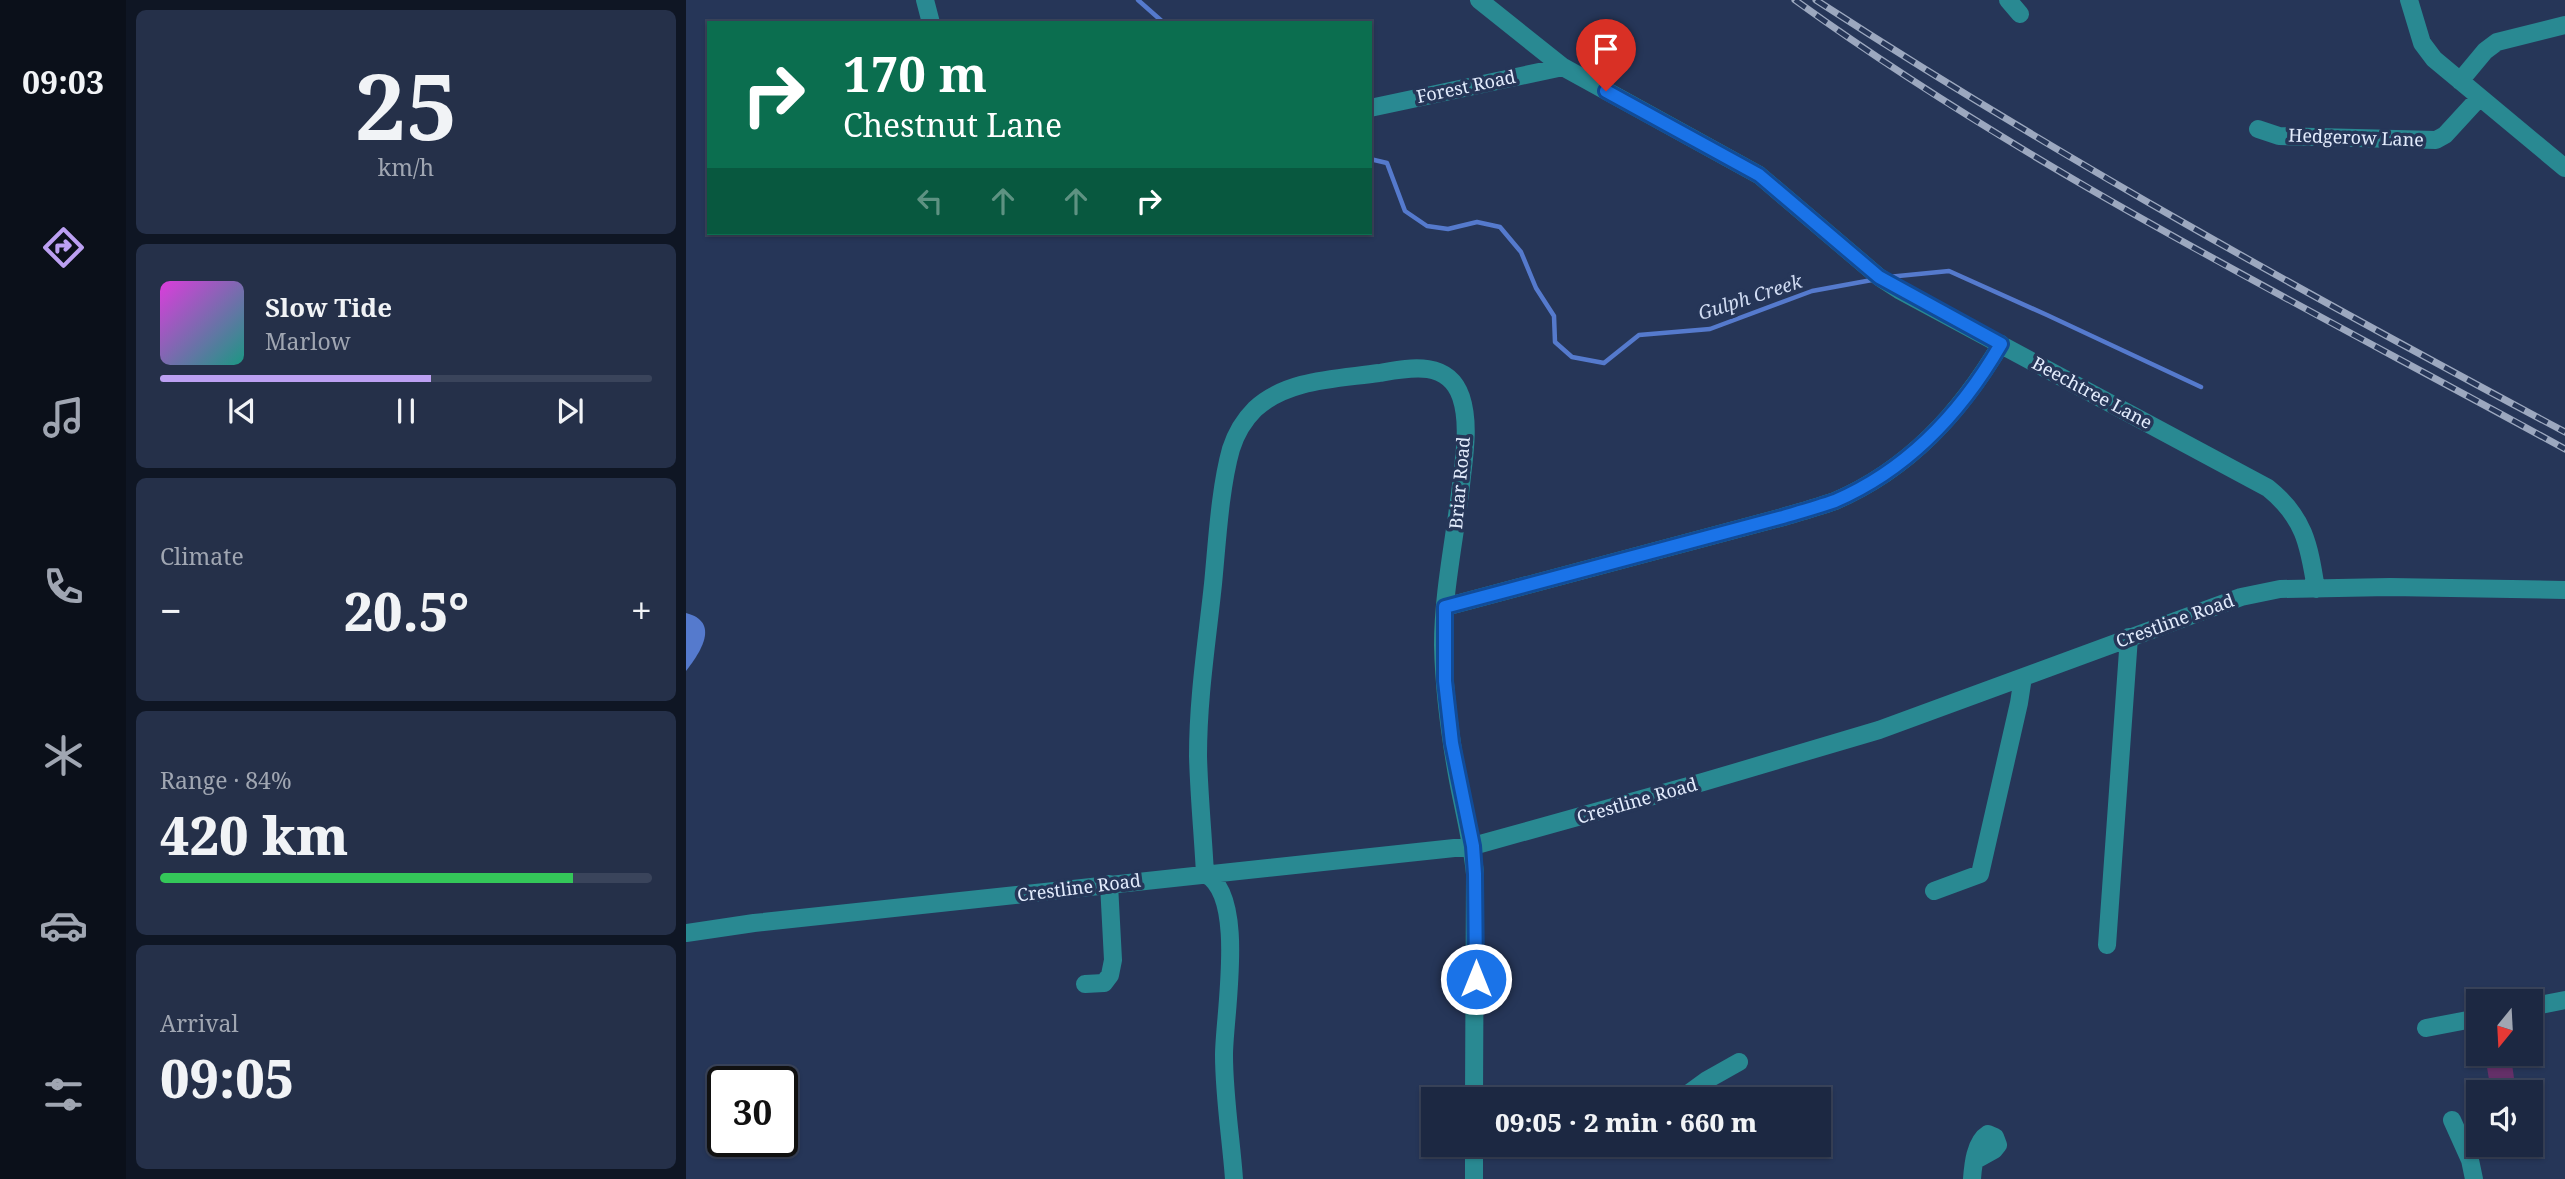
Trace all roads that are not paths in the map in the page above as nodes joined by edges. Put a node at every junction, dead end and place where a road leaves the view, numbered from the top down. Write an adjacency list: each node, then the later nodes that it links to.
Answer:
1 (925, 0): 6 (street)
2 (1479, 0): 8 (street, Beechtree Lane)
3 (2008, 0): 5 (street)
4 (2409, 0): 9 (street)
5 (2020, 14)
6 (930, 21)
7 (2565, 26): 9 (street)
8 (1563, 67): 11 (street, Forest Road); 14 (street, Beechtree Lane)
9 (2460, 81): 10 (street)
10 (2479, 98): 12 (street, Hedgerow Lane); 13 (street)
11 (1372, 108)
12 (2258, 129)
13 (2565, 168)
14 (2001, 344): 15 (street, Beechtree Lane); 17 (street)
15 (2316, 589): 16 (street, Crestline Road); 18 (street, Crestline Road)
16 (2565, 590)
17 (1445, 607): 20 (street, Briar Road); 21 (street, Briar Road)
18 (2129, 637): 19 (street, Crestline Road); 25 (street)
19 (2023, 677): 20 (street, Crestline Road); 23 (street)
20 (1473, 846): 21 (street, Crestline Road); 32 (street, Briar Road)
21 (1205, 874): 22 (street, Crestline Road); 37 (street)
22 (1109, 884): 24 (street, Crestline Road); 26 (street)
23 (1934, 891)
24 (686, 933)
25 (2107, 945)
26 (1085, 984)
27 (2565, 1000): 28 (street)
28 (2543, 1004)
29 (2466, 1020): 30 (street)
30 (2426, 1028)
31 (1739, 1062): 33 (street)
32 (1474, 1087)
33 (1697, 1087)
34 (2452, 1120): 40 (street)
35 (1474, 1157): 38 (street)
36 (1976, 1160): 39 (street)
37 (1234, 1179)
38 (1474, 1179)
39 (1972, 1179)
40 (2474, 1179)

